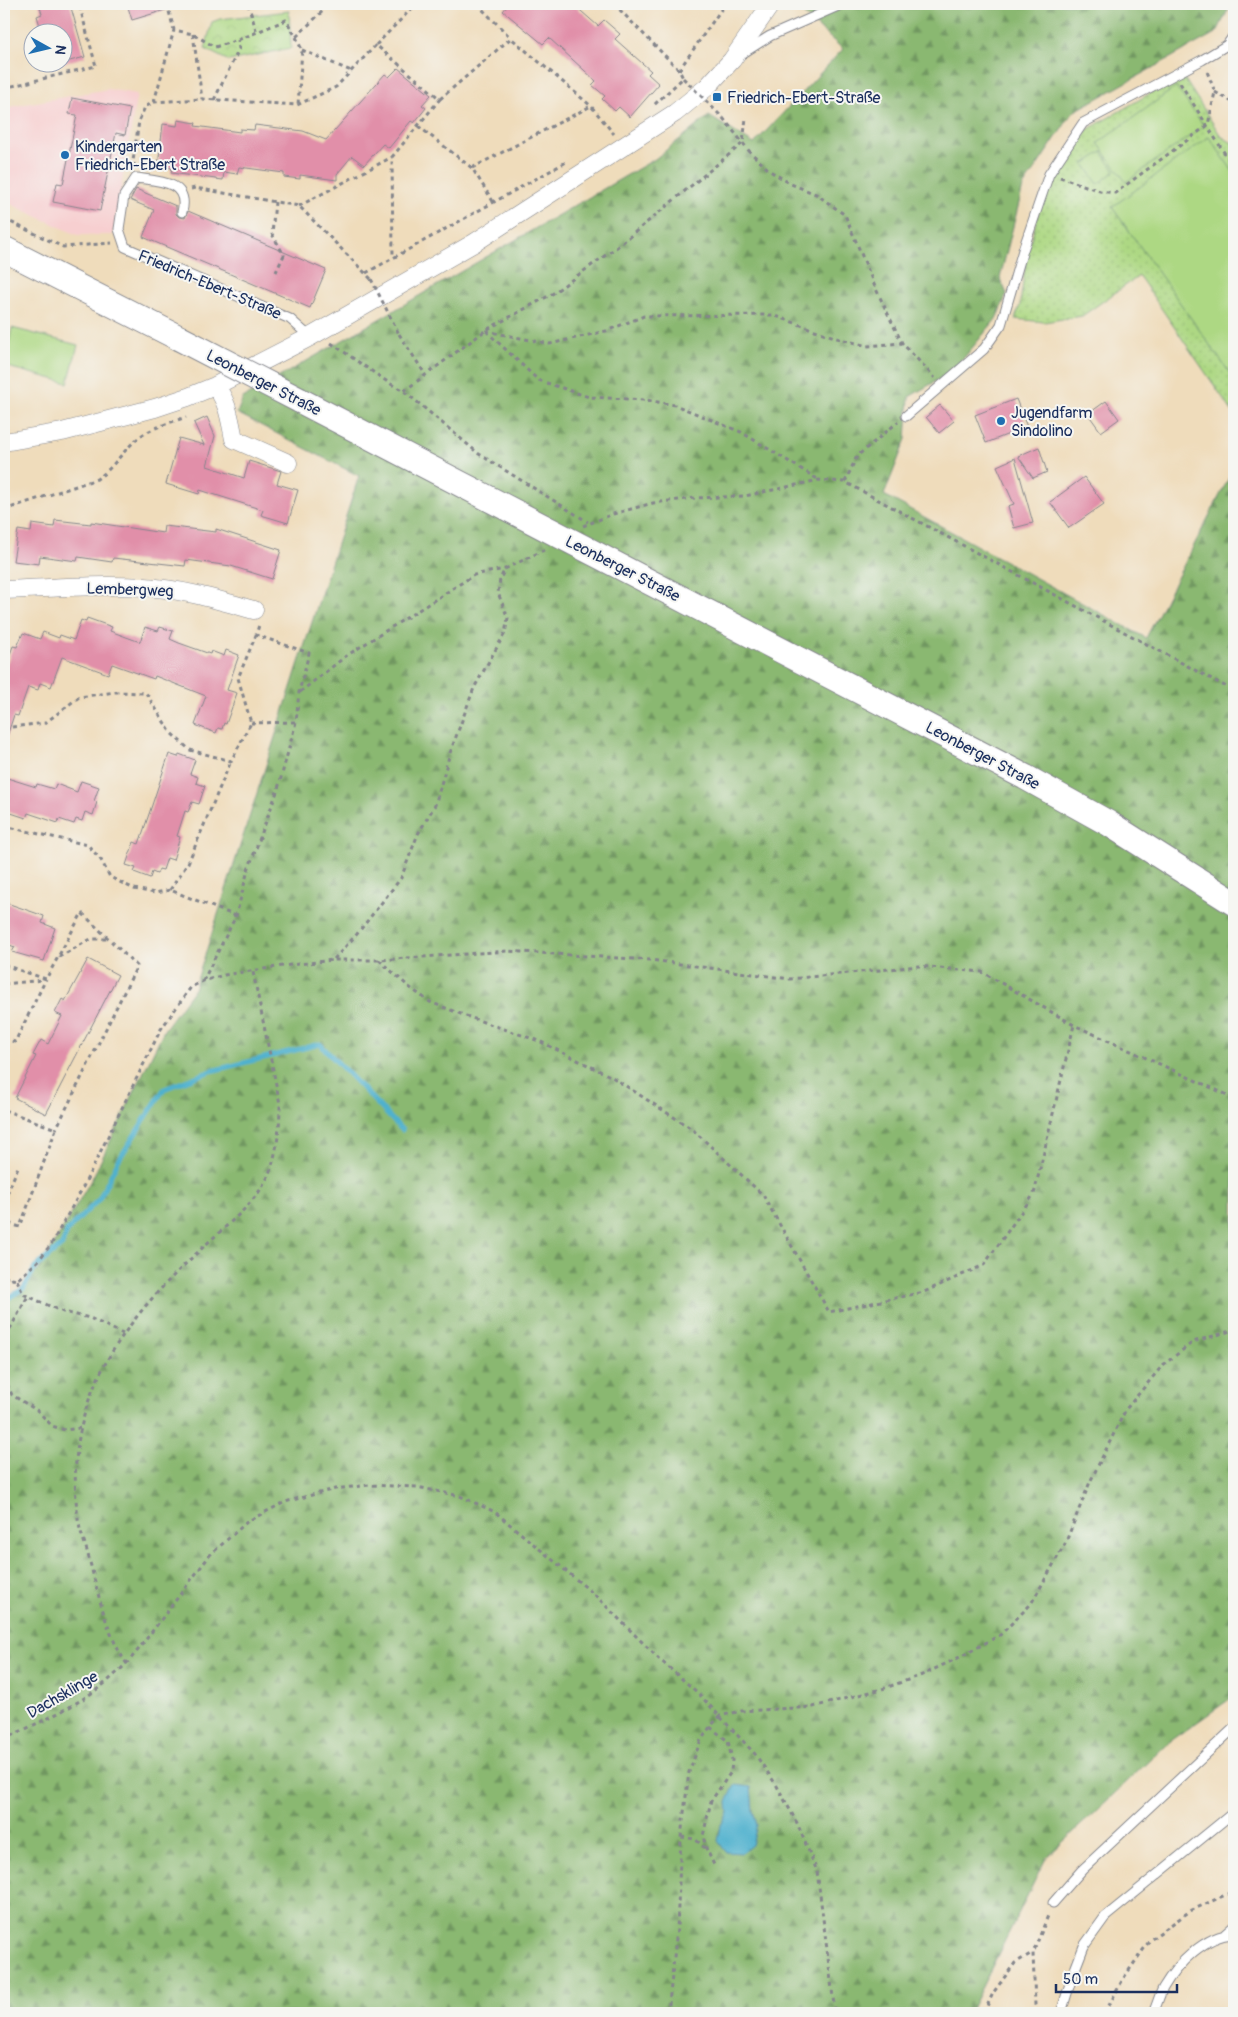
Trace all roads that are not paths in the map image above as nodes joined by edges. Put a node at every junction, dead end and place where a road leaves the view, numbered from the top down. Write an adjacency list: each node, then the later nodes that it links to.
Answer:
1 (771, 4): 4 (street)
2 (843, 4): 4 (lane)
3 (1234, 36): 9 (lane)
4 (732, 60): 7 (street)
5 (182, 212): 7 (lane, Friedrich-Ebert-Straße)
6 (4, 249): 14 (main road, Leonberger Straße, bridge)
7 (310, 337): 8 (street)
8 (215, 386): 10 (street); 11 (street)
9 (906, 416)
10 (4, 442)
11 (288, 463)
12 (4, 590): 13 (street, Lembergweg)
13 (254, 610)
14 (1234, 903)
15 (1234, 1728): 17 (lane)
16 (1234, 1812): 20 (lane)
17 (1053, 1904)
18 (1234, 1926): 19 (lane)
19 (1230, 1934): 21 (lane)
20 (1061, 2013)
21 (1153, 2013)

